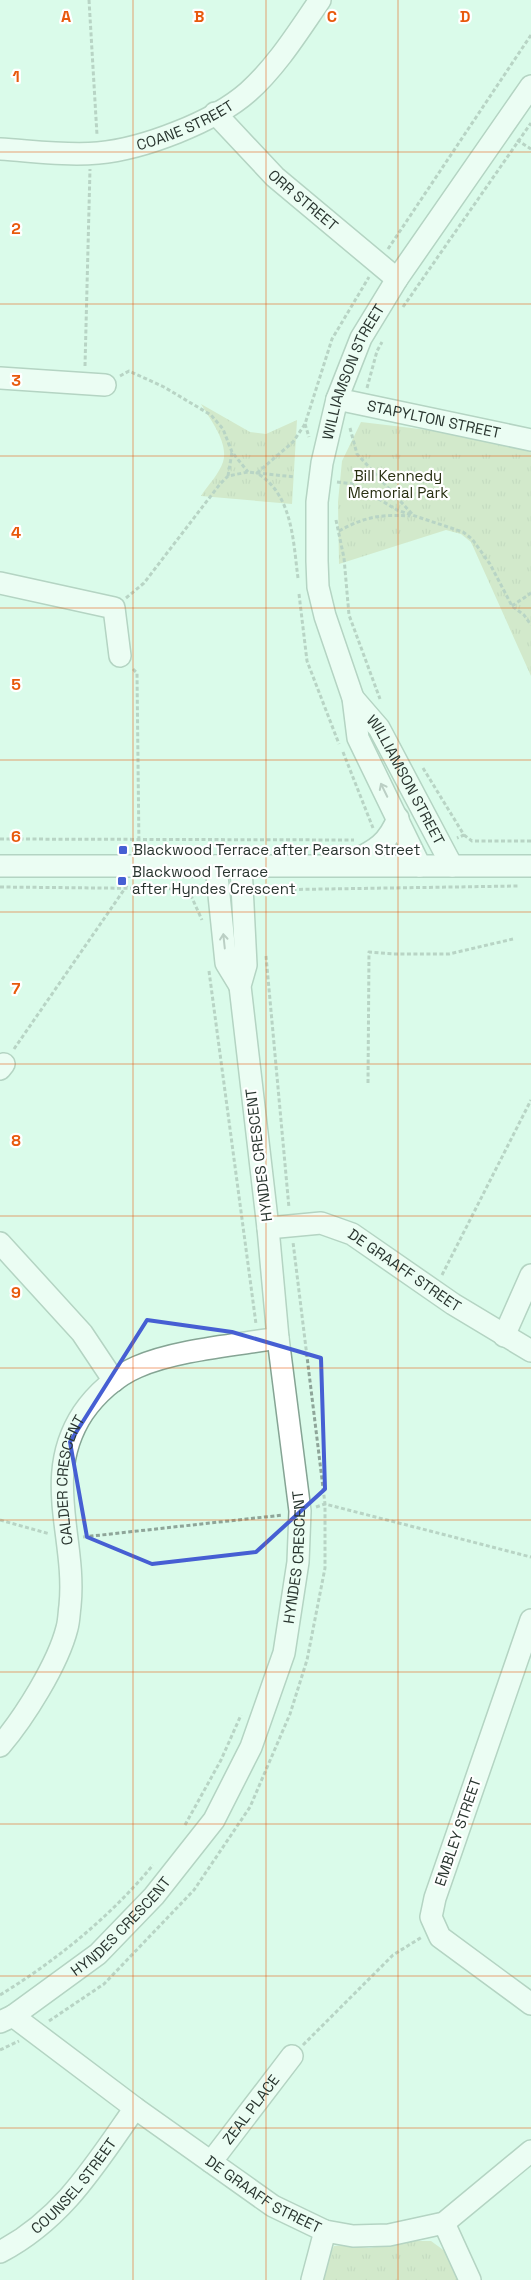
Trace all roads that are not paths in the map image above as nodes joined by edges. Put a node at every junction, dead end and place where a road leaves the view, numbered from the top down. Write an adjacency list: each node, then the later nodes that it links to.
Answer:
1 (320, 0): 3 (street, COANE STREET)
2 (531, 86): 5 (street, WILLIAMSON STREET)
3 (215, 113): 4 (street, COANE STREET); 5 (street, ORR STREET)
4 (0, 149)
5 (397, 279): 8 (street, WILLIAMSON STREET)
6 (0, 378): 7 (street)
7 (95, 384)
8 (337, 399): 9 (street, STAPYLTON STREET); 12 (street, WILLIAMSON STREET)
9 (531, 440)
10 (0, 583): 11 (street)
11 (120, 656)
12 (354, 698): 13 (street, WILLIAMSON STREET, one-way to 12); 19 (street, WILLIAMSON STREET)
13 (398, 818): 17 (street); 18 (street, WILLIAMSON STREET)
14 (0, 866): 15 (street)
15 (216, 866): 16 (street); 21 (street, HYNDES CRESCENT, one-way to 15)
16 (241, 866): 17 (street); 21 (street, HYNDES CRESCENT)
17 (343, 866): 18 (street)
18 (420, 866): 19 (street)
19 (452, 866): 20 (street)
20 (531, 866)
21 (240, 986): 22 (street, HYNDES CRESCENT)
22 (268, 1228): 25 (street, DE GRAAFF STREET); 26 (street, HYNDES CRESCENT)
23 (0, 1243): 28 (street)
24 (531, 1274): 25 (street)
25 (504, 1336): 27 (street, DE GRAAFF STREET)
26 (268, 1340): 28 (street, CALDER CRESCENT); 32 (street, HYNDES CRESCENT)
27 (531, 1351)
28 (114, 1381): 30 (street, CALDER CRESCENT)
29 (531, 1620): 31 (street, EMBLEY STREET)
30 (0, 1746)
31 (531, 2004)
32 (7, 2019): 34 (street, DE GRAAFF STREET)
33 (292, 2056): 36 (street, ZEAL PLACE)
34 (135, 2108): 36 (street, DE GRAAFF STREET); 39 (street, COUNSEL STREET)
35 (531, 2151): 37 (street, DE GRAAFF STREET)
36 (211, 2162): 38 (street, DE GRAAFF STREET)
37 (444, 2223): 38 (street, DE GRAAFF STREET); 41 (street)
38 (325, 2232): 40 (street)
39 (0, 2252)
40 (312, 2280)
41 (470, 2280)

